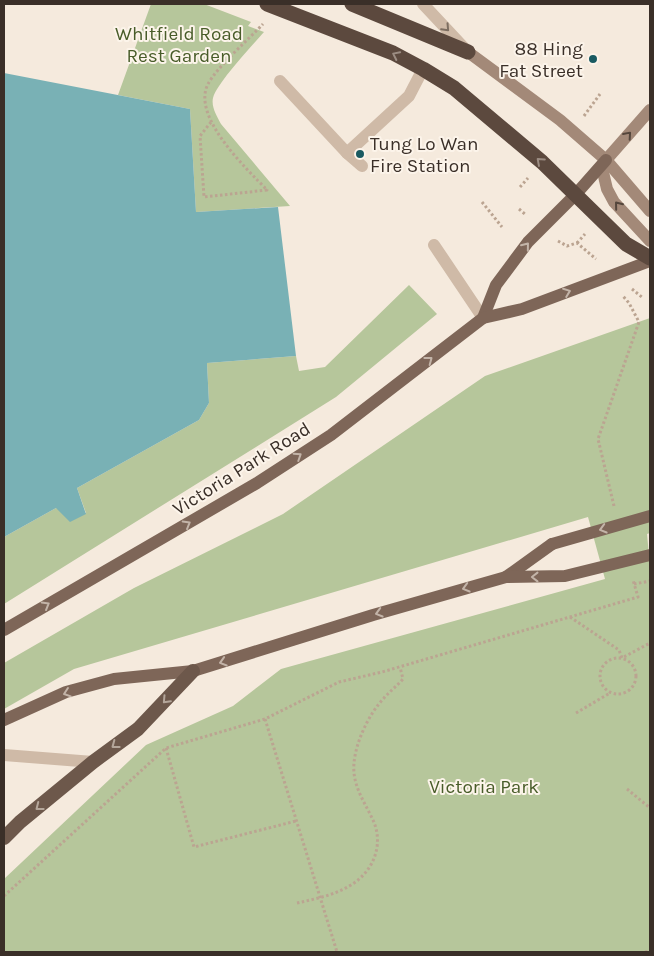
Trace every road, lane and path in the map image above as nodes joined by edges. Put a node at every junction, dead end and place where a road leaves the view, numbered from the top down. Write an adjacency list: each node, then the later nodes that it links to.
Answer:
1 (267, 4): 6 (highway, one-way to 1)
2 (352, 4): 5 (highway)
3 (423, 4): 5 (street, one-way to 5)
4 (266, 22): 9 (path)
5 (468, 52): 11 (main road)
6 (423, 69): 10 (street); 13 (highway, one-way to 6)
7 (280, 81): 10 (street)
8 (650, 110): 11 (main road, one-way to 8)
9 (211, 122): 9 (path)
10 (347, 153): 12 (street)
11 (606, 160): 13 (main road); 16 (main road); 19 (main road, one-way to 11)
12 (362, 166)
13 (576, 194): 18 (main road); 21 (highway)
14 (482, 202): 17 (path)
15 (519, 208): 18 (path)
16 (650, 211)
17 (502, 227)
18 (541, 230): 22 (path); 25 (main road, one-way to 18)
19 (650, 241)
20 (434, 245): 25 (street)
21 (650, 259): 22 (main road)
22 (614, 274): 24 (path); 25 (main road, one-way to 22)
23 (622, 295): 26 (path)
24 (643, 298)
25 (483, 318): 34 (main road, Victoria Park Road, one-way to 25)
26 (614, 507)
27 (650, 516): 29 (main road, one-way to 29, bridge)
28 (650, 554): 29 (main road, one-way to 29)
29 (506, 577): 38 (main road, one-way to 38)
30 (633, 577): 32 (path)
31 (650, 581): 32 (path)
32 (634, 584): 33 (path)
33 (570, 616): 36 (path); 37 (path)
34 (4, 630)
35 (650, 643): 36 (path)
36 (622, 658): 39 (path); 39 (path)
37 (400, 666): 41 (path); 51 (path)
38 (193, 671): 42 (main road, one-way to 42); 45 (highway, one-way to 45)
39 (610, 693): 40 (path)
40 (576, 713)
41 (265, 719): 43 (path); 48 (path)
42 (4, 720)
43 (166, 748): 48 (path); 50 (path)
44 (4, 755): 45 (street)
45 (93, 762): 49 (highway, one-way to 49)
46 (627, 789): 47 (path)
47 (650, 808)
48 (296, 821): 51 (path)
49 (4, 838)
50 (4, 896)
51 (320, 897): 52 (path); 54 (path)
52 (297, 903)
53 (650, 951): 55 (path)
54 (338, 952)
55 (645, 952)

